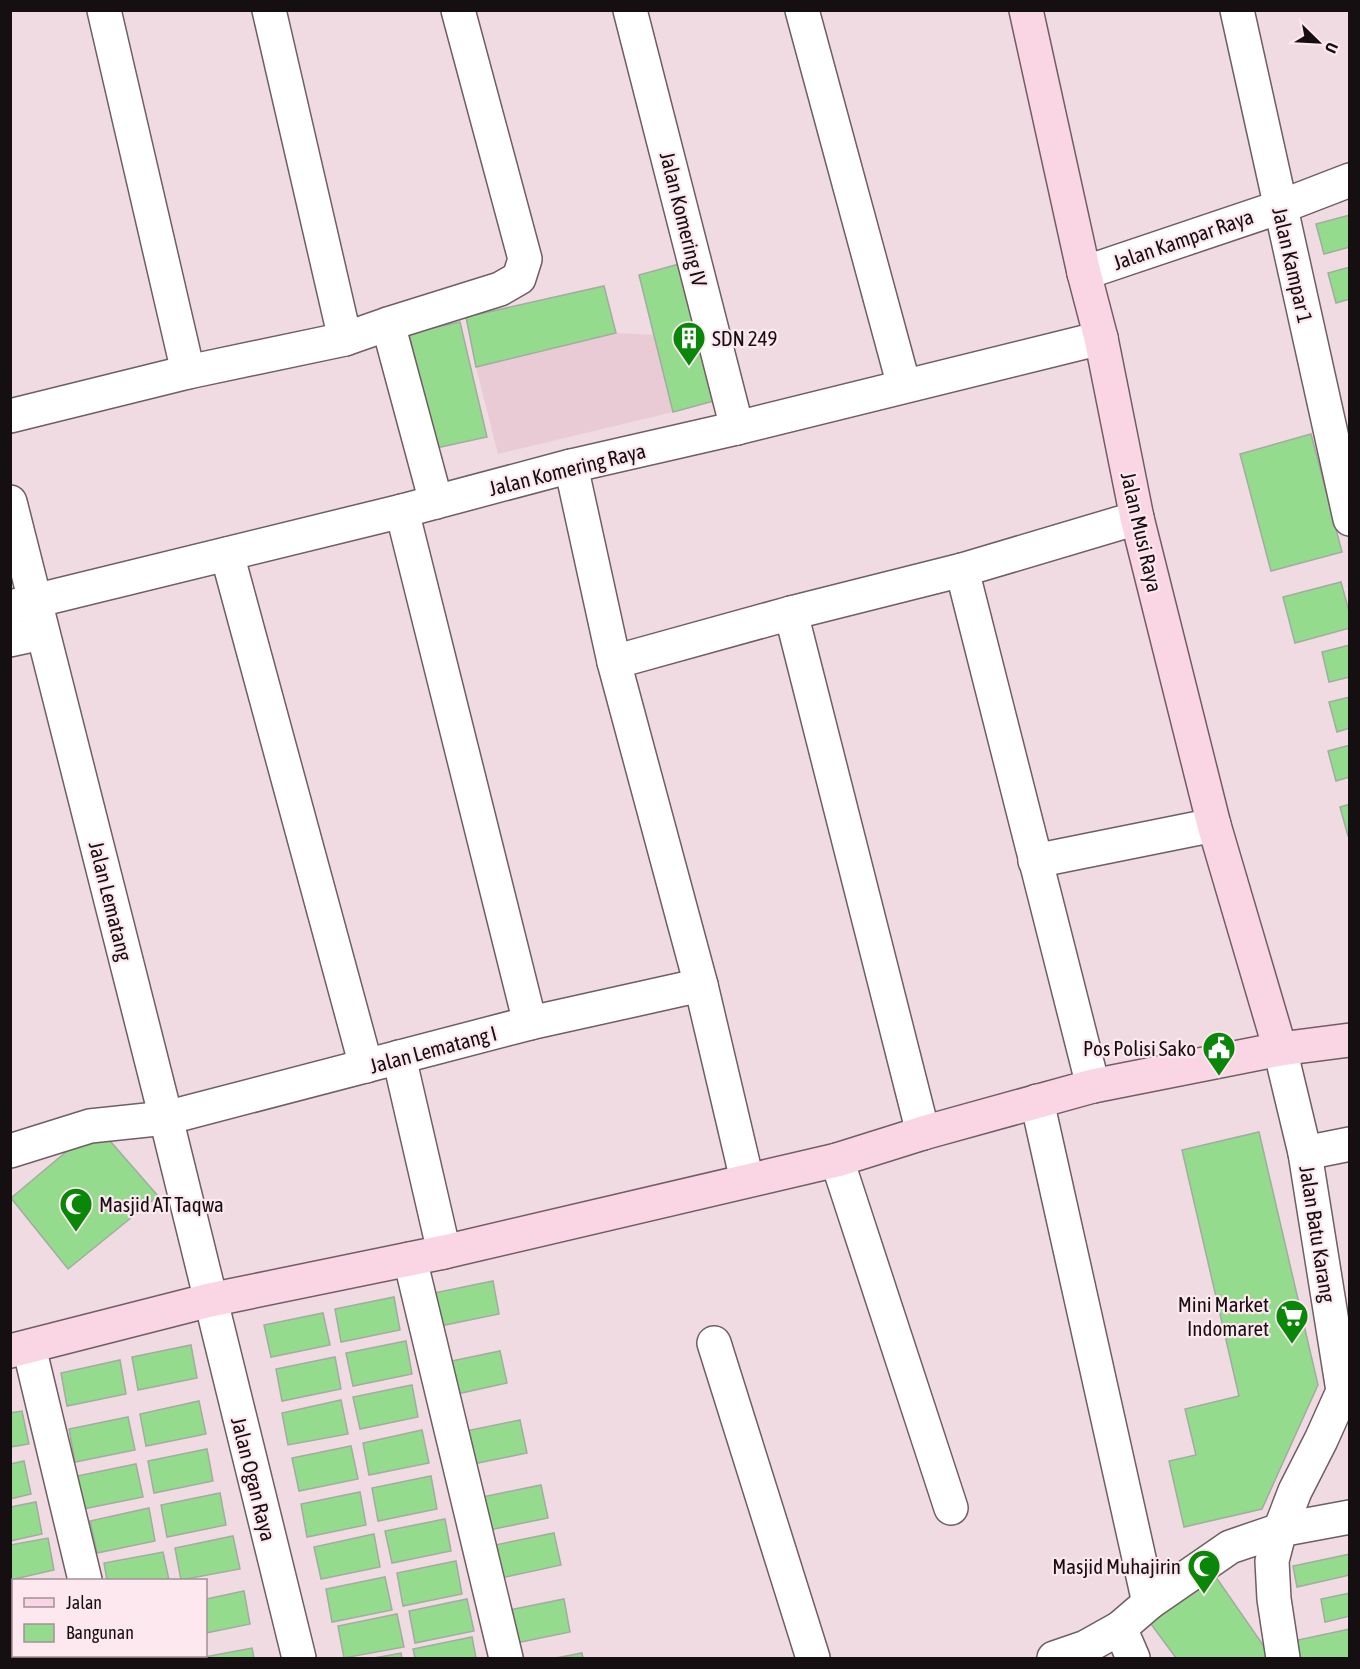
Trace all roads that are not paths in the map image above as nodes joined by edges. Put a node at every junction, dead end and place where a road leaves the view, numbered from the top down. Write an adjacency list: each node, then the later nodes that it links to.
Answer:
1 (104, 10): 14 (street)
2 (269, 10): 13 (street)
3 (458, 10): 11 (street)
4 (630, 10): 17 (street, Jalan Komering IV)
5 (802, 10): 15 (street)
6 (1026, 10): 10 (street, Jalan Musi Raya)
7 (1237, 10): 9 (street, Jalan Kampar 1)
8 (1350, 180): 9 (street, Jalan Kampar Raya)
9 (1280, 207): 10 (street, Jalan Kampar Raya); 23 (street, Jalan Kampar 1)
10 (1084, 273): 12 (street, Jalan Musi Raya)
11 (388, 324): 13 (street); 20 (street)
12 (1101, 338): 15 (street, Jalan Komering Raya); 22 (street, Jalan Musi Raya)
13 (345, 339): 14 (street)
14 (188, 372): 16 (street)
15 (904, 386): 17 (street, Jalan Komering Raya)
16 (10, 416)
17 (737, 428): 18 (street, Jalan Komering Raya)
18 (571, 466): 20 (street, Jalan Komering Raya); 29 (street)
19 (10, 502): 27 (street, Jalan Lematang)
20 (435, 502): 21 (street, Jalan Komering Raya)
21 (402, 511): 24 (street, Jalan Komering Raya); 33 (street)
22 (1137, 518): 25 (street); 30 (street, Jalan Musi Raya)
23 (1350, 519)
24 (227, 554): 27 (street, Jalan Komering Raya); 37 (street)
25 (962, 570): 26 (street); 31 (street)
26 (791, 613): 29 (street); 41 (street)
27 (29, 614): 28 (street, Jalan Komering Raya); 40 (street, Jalan Lematang)
28 (10, 640)
29 (615, 662): 32 (street)
30 (1214, 825): 31 (street); 35 (street, Jalan Musi Raya)
31 (1035, 861): 38 (street)
32 (701, 985): 33 (street, Jalan Lematang I); 46 (street)
33 (530, 1023): 36 (street, Jalan Lematang I)
34 (1350, 1040): 35 (street)
35 (1280, 1049): 38 (street); 44 (street, Jalan Batu Karang)
36 (399, 1058): 37 (street, Jalan Lematang I); 47 (street)
37 (366, 1066): 40 (street, Jalan Lematang I)
38 (1093, 1086): 39 (street)
39 (1037, 1101): 41 (street); 57 (street)
40 (166, 1118): 43 (street, Jalan Lematang I); 49 (street, Jalan Lematang)
41 (923, 1132): 45 (street)
42 (1350, 1144): 44 (street)
43 (10, 1151)
44 (1305, 1152): 52 (street, Jalan Batu Karang)
45 (837, 1160): 46 (street); 53 (street)
46 (747, 1180): 47 (street)
47 (444, 1252): 48 (street)
48 (410, 1259): 49 (street); 60 (street)
49 (210, 1300): 51 (street); 59 (street, Jalan Ogan Raya)
50 (714, 1343): 61 (street)
51 (20, 1349): 56 (street)
52 (1346, 1391): 55 (street, Jalan Batu Karang)
53 (951, 1508)
54 (1350, 1517): 55 (street)
55 (1280, 1530): 57 (street); 64 (street, Jalan Batu Karang)
56 (84, 1579)
57 (1149, 1603): 58 (street)
58 (1120, 1628): 62 (street); 63 (street)
59 (298, 1659)
60 (506, 1659)
61 (813, 1659)
62 (1054, 1659)
63 (1133, 1659)
64 (1283, 1659)

